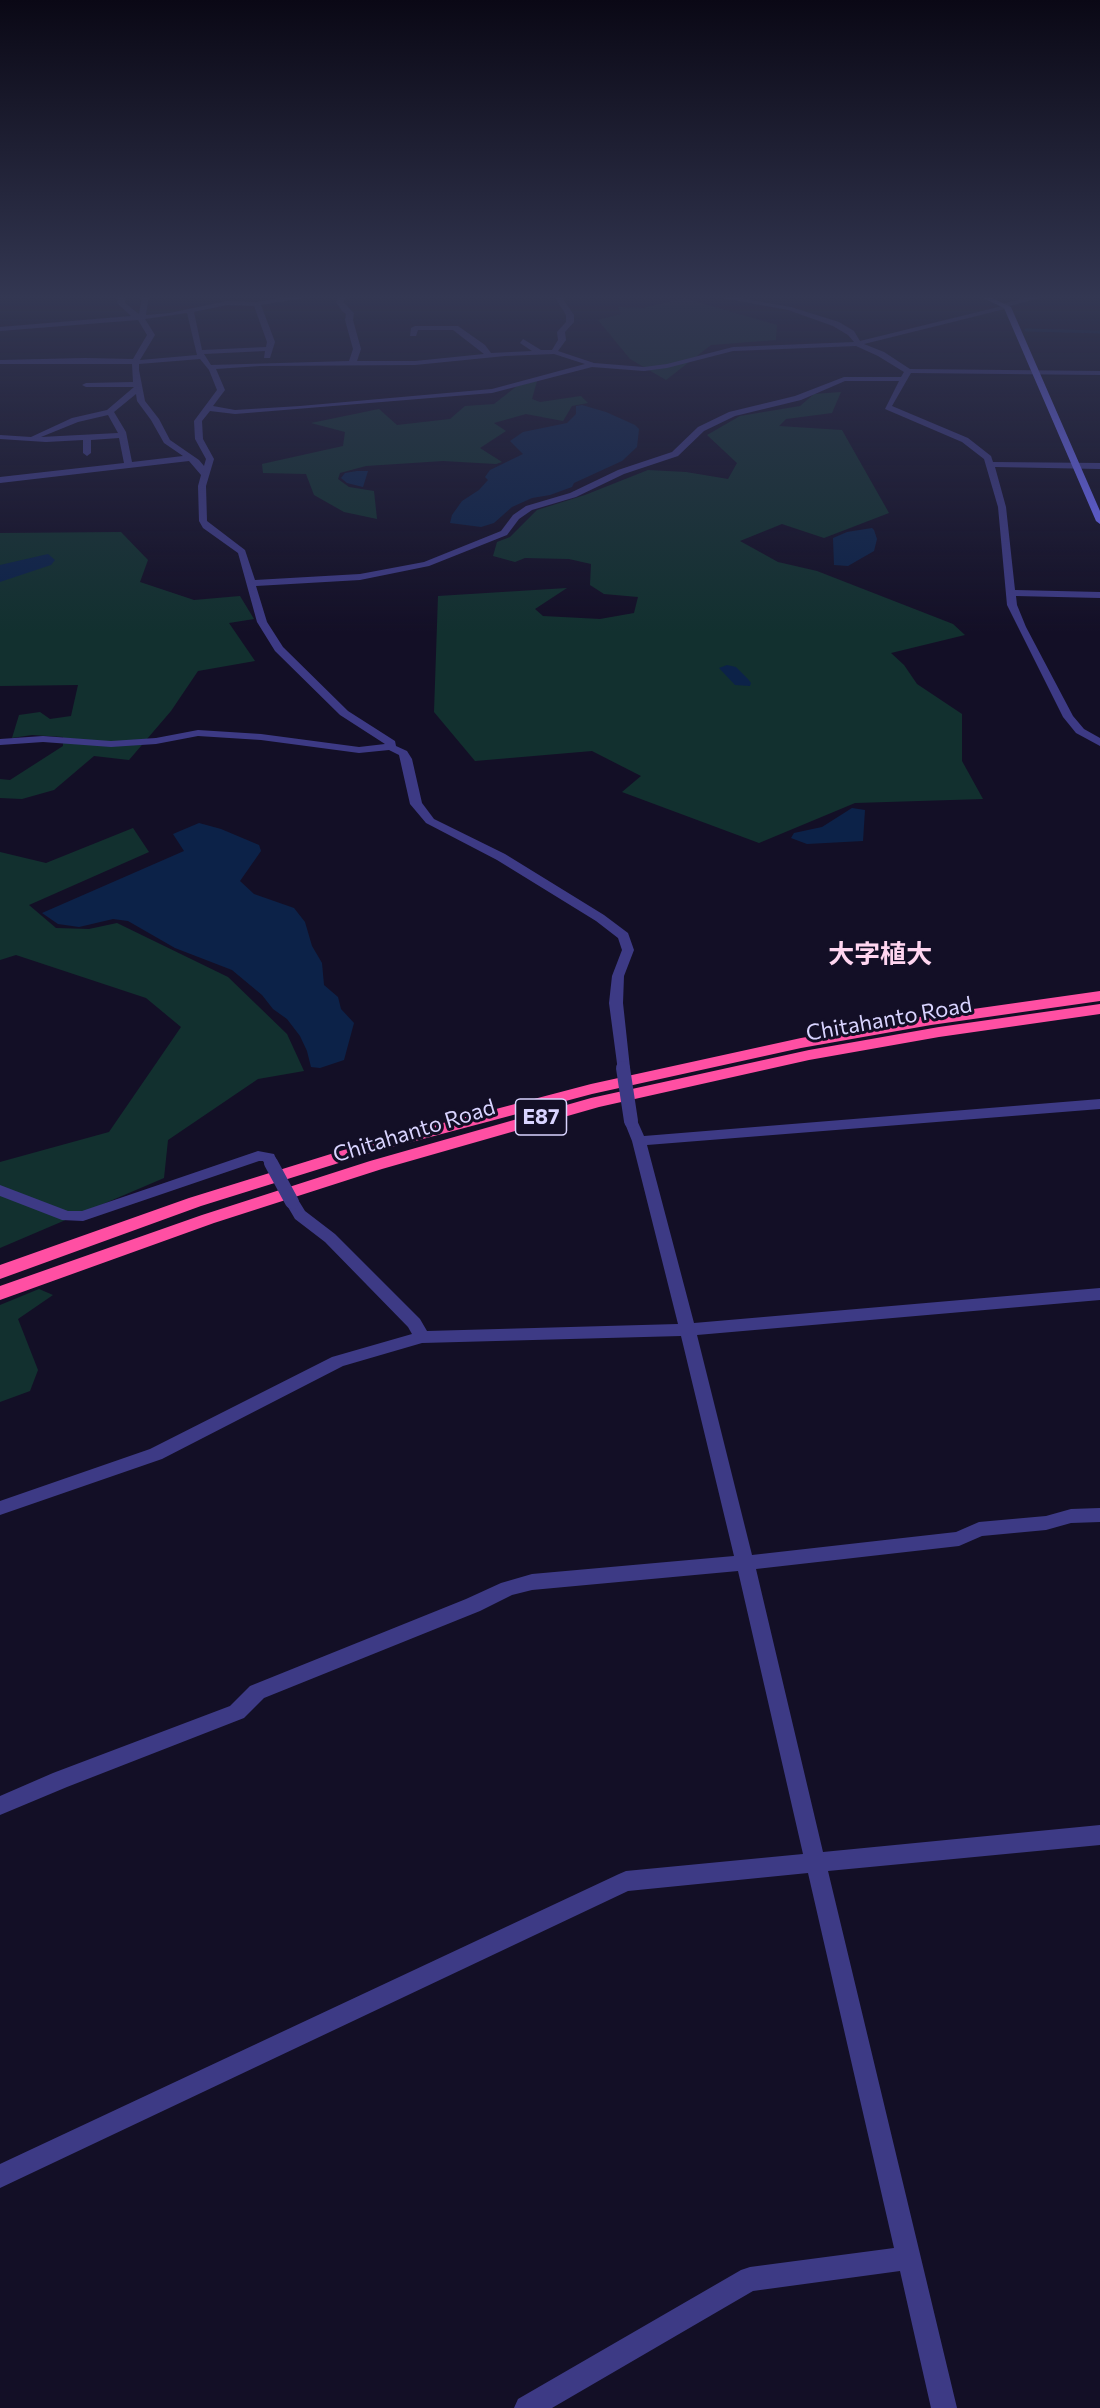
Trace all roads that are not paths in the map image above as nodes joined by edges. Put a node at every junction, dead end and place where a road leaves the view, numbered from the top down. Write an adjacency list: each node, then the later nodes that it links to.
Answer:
1 (114, 408): 9 (street)
2 (147, 408): 15 (street)
3 (209, 408): 20 (street)
4 (211, 408): 5 (street)
5 (294, 408)
6 (755, 408): 23 (street)
7 (891, 408): 16 (street)
8 (1052, 408): 18 (street)
9 (110, 412): 10 (street); 13 (street)
10 (123, 435): 12 (street); 17 (street)
11 (0, 437): 13 (street)
12 (87, 437): 13 (street); 14 (street)
13 (32, 439)
14 (87, 453)
15 (191, 458): 17 (street); 20 (street)
16 (990, 464): 18 (street); 24 (street)
17 (129, 466): 21 (street)
18 (1076, 466): 19 (street); 22 (street)
19 (1100, 466)
20 (205, 474): 23 (street)
21 (0, 480)
22 (1100, 521)
23 (251, 583): 28 (street)
24 (1010, 593): 25 (street); 27 (street)
25 (1100, 596)
26 (0, 742): 28 (street)
27 (1100, 743)
28 (390, 747): 32 (street, bridge)
29 (1100, 996): 34 (highway, Chitahanto Road / E87)
30 (1100, 1009): 35 (highway, Chitahanto Road / E87)
31 (1100, 1104): 32 (street)
32 (639, 1141): 37 (street)
33 (0, 1190): 38 (street, bridge)
34 (0, 1272)
35 (0, 1293)
36 (1100, 1294): 37 (street)
37 (687, 1330): 38 (street); 41 (street)
38 (422, 1337): 39 (street)
39 (0, 1508)
40 (1100, 1515): 41 (street)
41 (745, 1563): 42 (street); 44 (street)
42 (0, 1806)
43 (1100, 1835): 44 (street)
44 (815, 1863): 45 (street); 46 (street)
45 (0, 2176)
46 (909, 2258): 47 (street); 48 (street)
47 (527, 2408)
48 (944, 2408)

